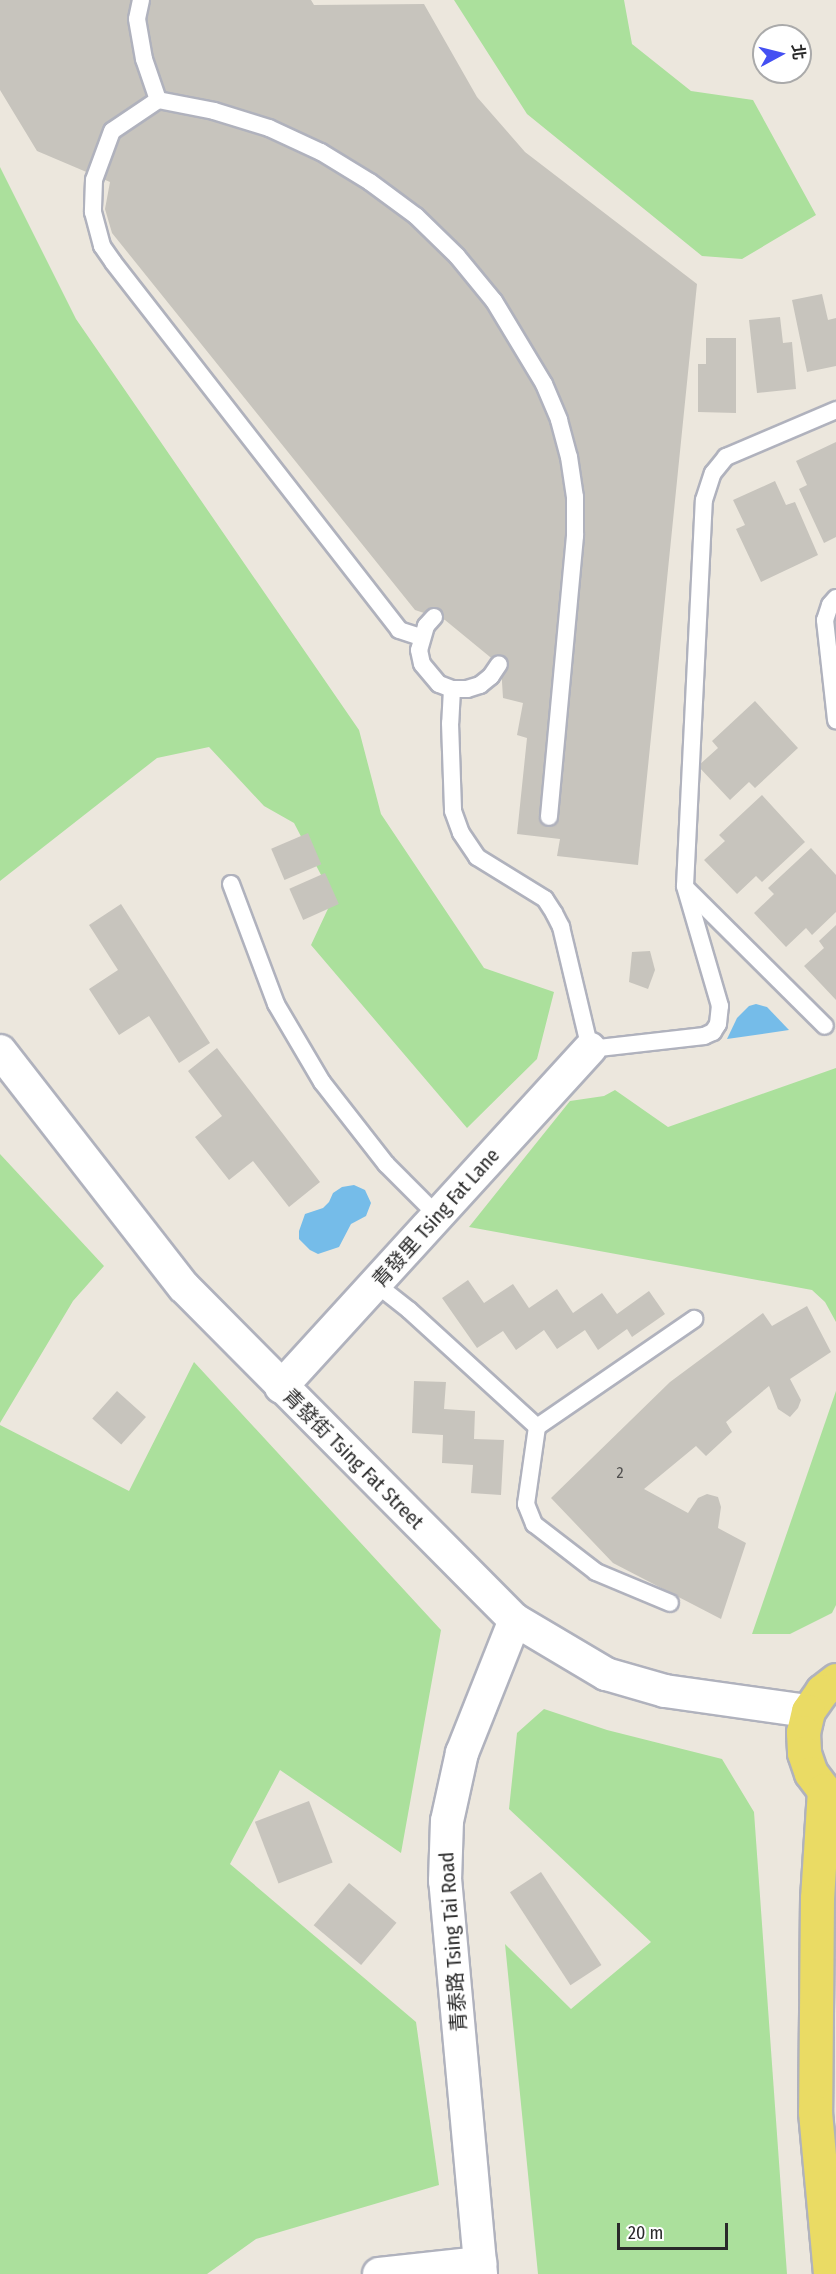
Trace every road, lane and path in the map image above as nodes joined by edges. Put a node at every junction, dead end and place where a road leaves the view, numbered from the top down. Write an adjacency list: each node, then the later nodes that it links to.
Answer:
1 (141, 0): 2 (lane)
2 (158, 100): 6 (lane); 10 (lane)
3 (836, 410): 12 (lane)
4 (836, 598): 9 (lane)
5 (434, 617): 6 (lane)
6 (421, 637): 8 (lane)
7 (499, 664): 8 (lane)
8 (452, 689): 14 (lane)
9 (836, 720)
10 (549, 817)
11 (231, 884): 16 (lane)
12 (685, 886): 13 (lane); 14 (lane)
13 (825, 1026)
14 (590, 1049): 16 (street, 青發里 Tsing Fat Lane)
15 (0, 1051): 19 (street, 青發街 Tsing Fat Street)
16 (438, 1216): 17 (street, 青發里 Tsing Fat Lane)
17 (376, 1284): 19 (street, 青發里 Tsing Fat Lane); 20 (lane)
18 (694, 1319): 20 (lane)
19 (281, 1387): 22 (street, 青發街 Tsing Fat Street)
20 (537, 1427): 21 (lane)
21 (670, 1603)
22 (515, 1620): 24 (street, 青發街 Tsing Fat Street); 26 (street, 青泰路 Tsing Tai Road)
23 (836, 1680): 24 (main road)
24 (808, 1711): 25 (main road)
25 (830, 1795): 28 (main road)
26 (480, 2268): 27 (street)
27 (379, 2274)
28 (830, 2274)

